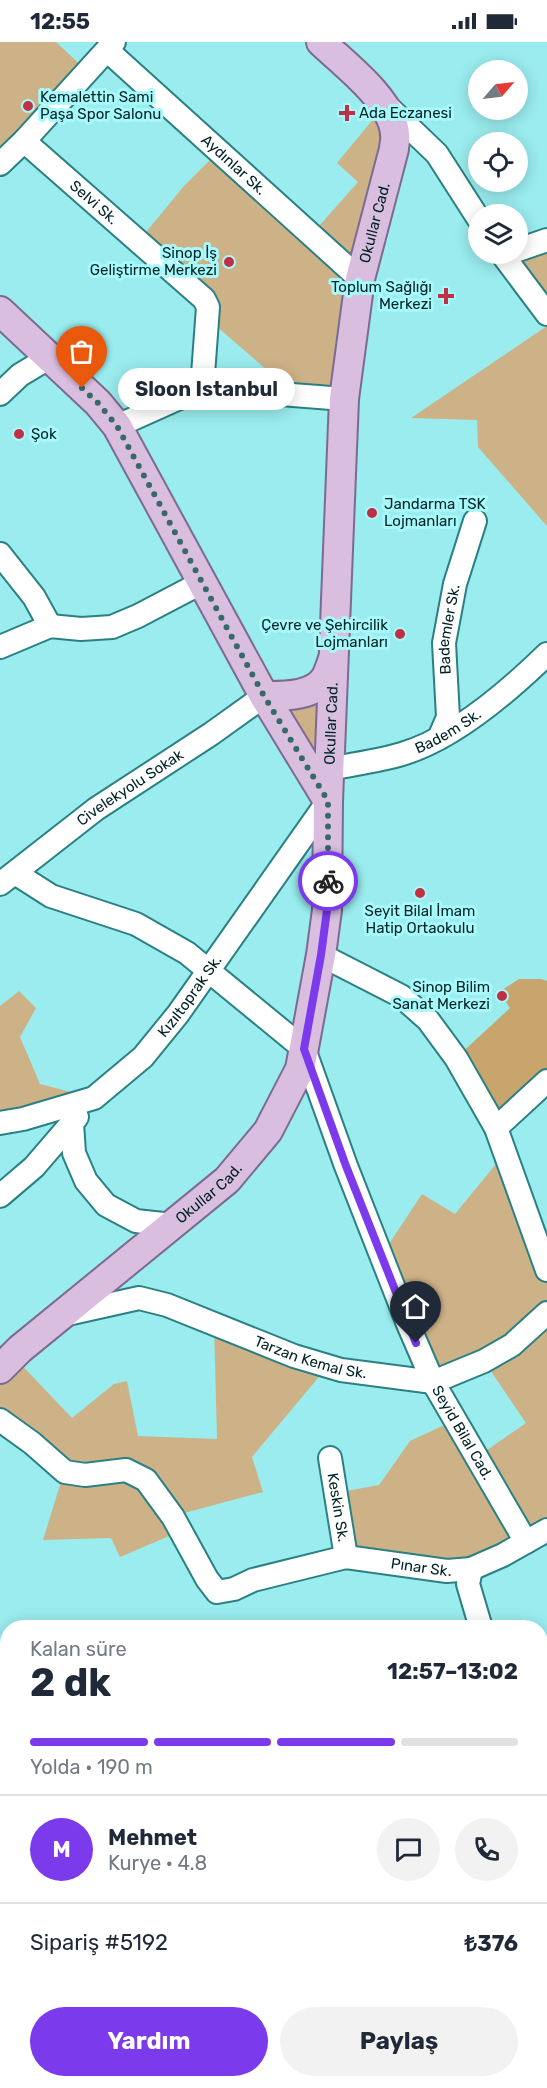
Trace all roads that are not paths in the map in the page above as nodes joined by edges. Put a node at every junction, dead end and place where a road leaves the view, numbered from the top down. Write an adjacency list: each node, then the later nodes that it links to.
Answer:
1 (321, 42): 3 (main road, Okullar Cad.)
2 (111, 46): 4 (street); 12 (street, Aydınlar Sk.)
3 (380, 99): 5 (street); 7 (main road, Okullar Cad.)
4 (24, 141): 6 (street); 16 (street, Selvi Sk.)
5 (442, 161): 7 (street); 8 (street)
6 (0, 164)
7 (387, 172): 12 (main road, Okullar Cad.)
8 (469, 204)
9 (547, 240): 10 (street)
10 (528, 248)
11 (514, 264): 14 (street)
12 (360, 279): 18 (main road, Okullar Cad.)
13 (0, 311): 15 (main road)
14 (547, 314)
15 (50, 357): 17 (street); 19 (main road)
16 (202, 388): 18 (street); 19 (street)
17 (0, 394)
18 (344, 399): 26 (main road, Okullar Cad.)
19 (117, 426): 22 (main road)
20 (475, 521): 30 (street, Bademler Sk.)
21 (0, 554): 23 (street)
22 (201, 583): 23 (street); 29 (main road)
23 (50, 626): 24 (street)
24 (0, 647)
25 (547, 654): 27 (street, Badem Sk.)
26 (334, 658): 29 (main road); 31 (main road, Okullar Cad.)
27 (524, 676): 28 (street); 30 (street, Badem Sk.)
28 (547, 681)
29 (264, 696): 32 (main road); 33 (street, Civelekyolu Sokak)
30 (439, 738): 31 (street, Badem Sk.)
31 (329, 769): 32 (main road, Okullar Cad.)
32 (328, 801): 34 (main road, Okullar Cad.); 35 (street, Kızıltoprak Sk.)
33 (8, 879): 35 (street)
34 (321, 955): 36 (main road, Okullar Cad.); 41 (street)
35 (208, 972): 36 (street); 38 (street, Kızıltoprak Sk.)
36 (304, 1049): 43 (main road, Okullar Cad.); 48 (street, Seyid Bilal Cad.)
37 (547, 1081): 41 (street)
38 (94, 1098): 39 (street, Kızıltoprak Sk.); 40 (street)
39 (0, 1123)
40 (72, 1123): 42 (street); 43 (street)
41 (496, 1128): 44 (street)
42 (0, 1196)
43 (172, 1225): 46 (main road, Okullar Cad.)
44 (547, 1270)
45 (547, 1313): 48 (street, Tarzan Kemal Sk.)
46 (61, 1315): 47 (main road, Okullar Cad.); 48 (street, Tarzan Kemal Sk.)
47 (0, 1369)
48 (433, 1382): 52 (street, Seyid Bilal Cad.)
49 (0, 1420): 53 (street, Pınar Sk.)
50 (330, 1458): 53 (street, Keskin Sk.)
51 (547, 1530): 52 (street, Pınar Sk.)
52 (526, 1542): 54 (street, Pınar Sk.)
53 (346, 1557): 54 (street, Pınar Sk.)
54 (471, 1569): 55 (street)
55 (479, 1620)

